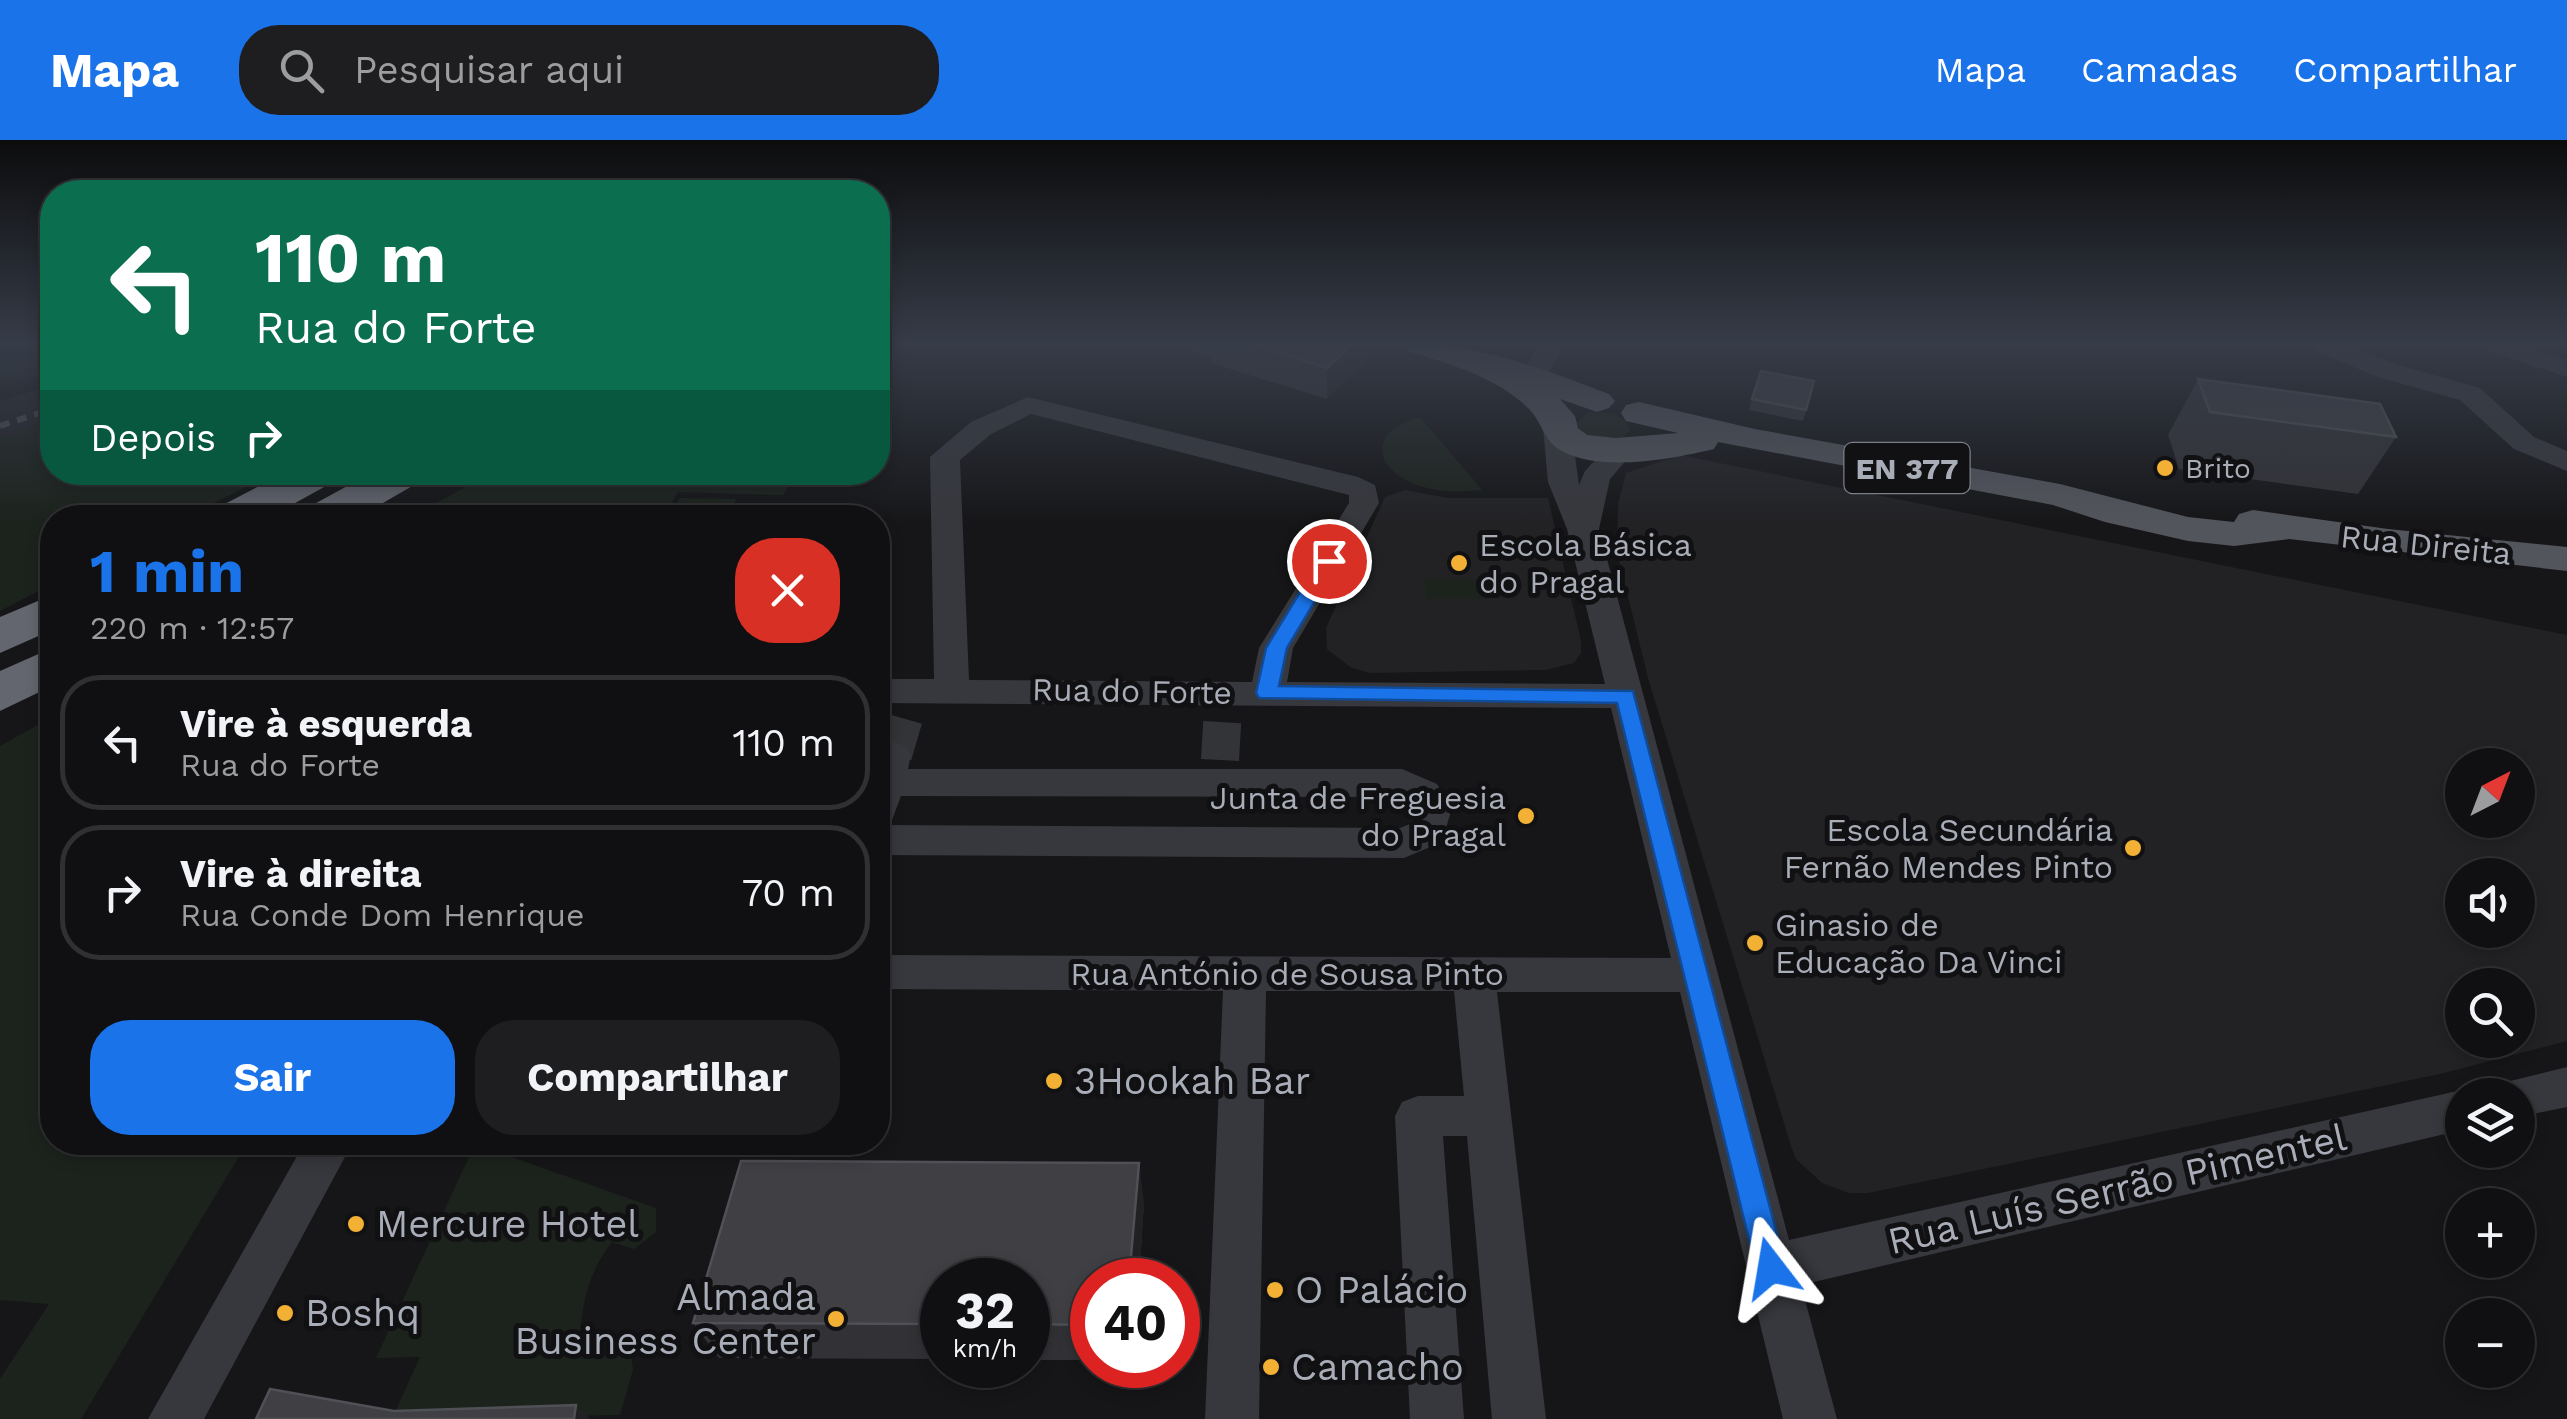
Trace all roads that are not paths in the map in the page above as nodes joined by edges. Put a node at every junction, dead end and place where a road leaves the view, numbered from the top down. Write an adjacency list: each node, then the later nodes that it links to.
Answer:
1 (1542, 405): 5 (main road, EN 377)
2 (1576, 405): 5 (main road)
3 (1602, 405): 6 (main road, EN 377)
4 (2482, 405): 7 (street)
5 (1557, 422): 6 (main road, EN 377); 12 (street)
6 (1632, 436): 12 (street); 13 (main road, Rua Direita / EN 377)
7 (2567, 462)
8 (295, 485): 10 (highway)
9 (384, 485): 11 (highway)
10 (257, 505)
11 (347, 505)
12 (1584, 529): 21 (street)
13 (2567, 559)
14 (40, 616): 15 (highway)
15 (0, 637)
16 (40, 671): 18 (highway)
17 (952, 690): 19 (street, Rua do Forte); 19 (street); 20 (street, Rua do Forte)
18 (0, 693)
19 (1266, 693): 21 (street, Rua do Forte)
20 (898, 696)
21 (1626, 696): 26 (street)
22 (890, 782): 23 (street)
23 (890, 840)
24 (890, 972): 27 (street, Rua António de Sousa Pinto)
25 (1474, 973): 26 (street, Rua António de Sousa Pinto); 27 (street, Rua António de Sousa Pinto); 31 (street)
26 (1696, 975): 33 (street)
27 (1245, 976): 35 (street)
28 (2567, 1087): 29 (street)
29 (2535, 1094)
30 (2445, 1114): 33 (street, Rua Luís Serrão Pimentel)
31 (1486, 1116): 36 (street); 37 (street)
32 (323, 1155): 34 (street)
33 (1771, 1268): 38 (street)
34 (175, 1419)
35 (1232, 1419)
36 (1438, 1419)
37 (1518, 1419)
38 (1810, 1419)

